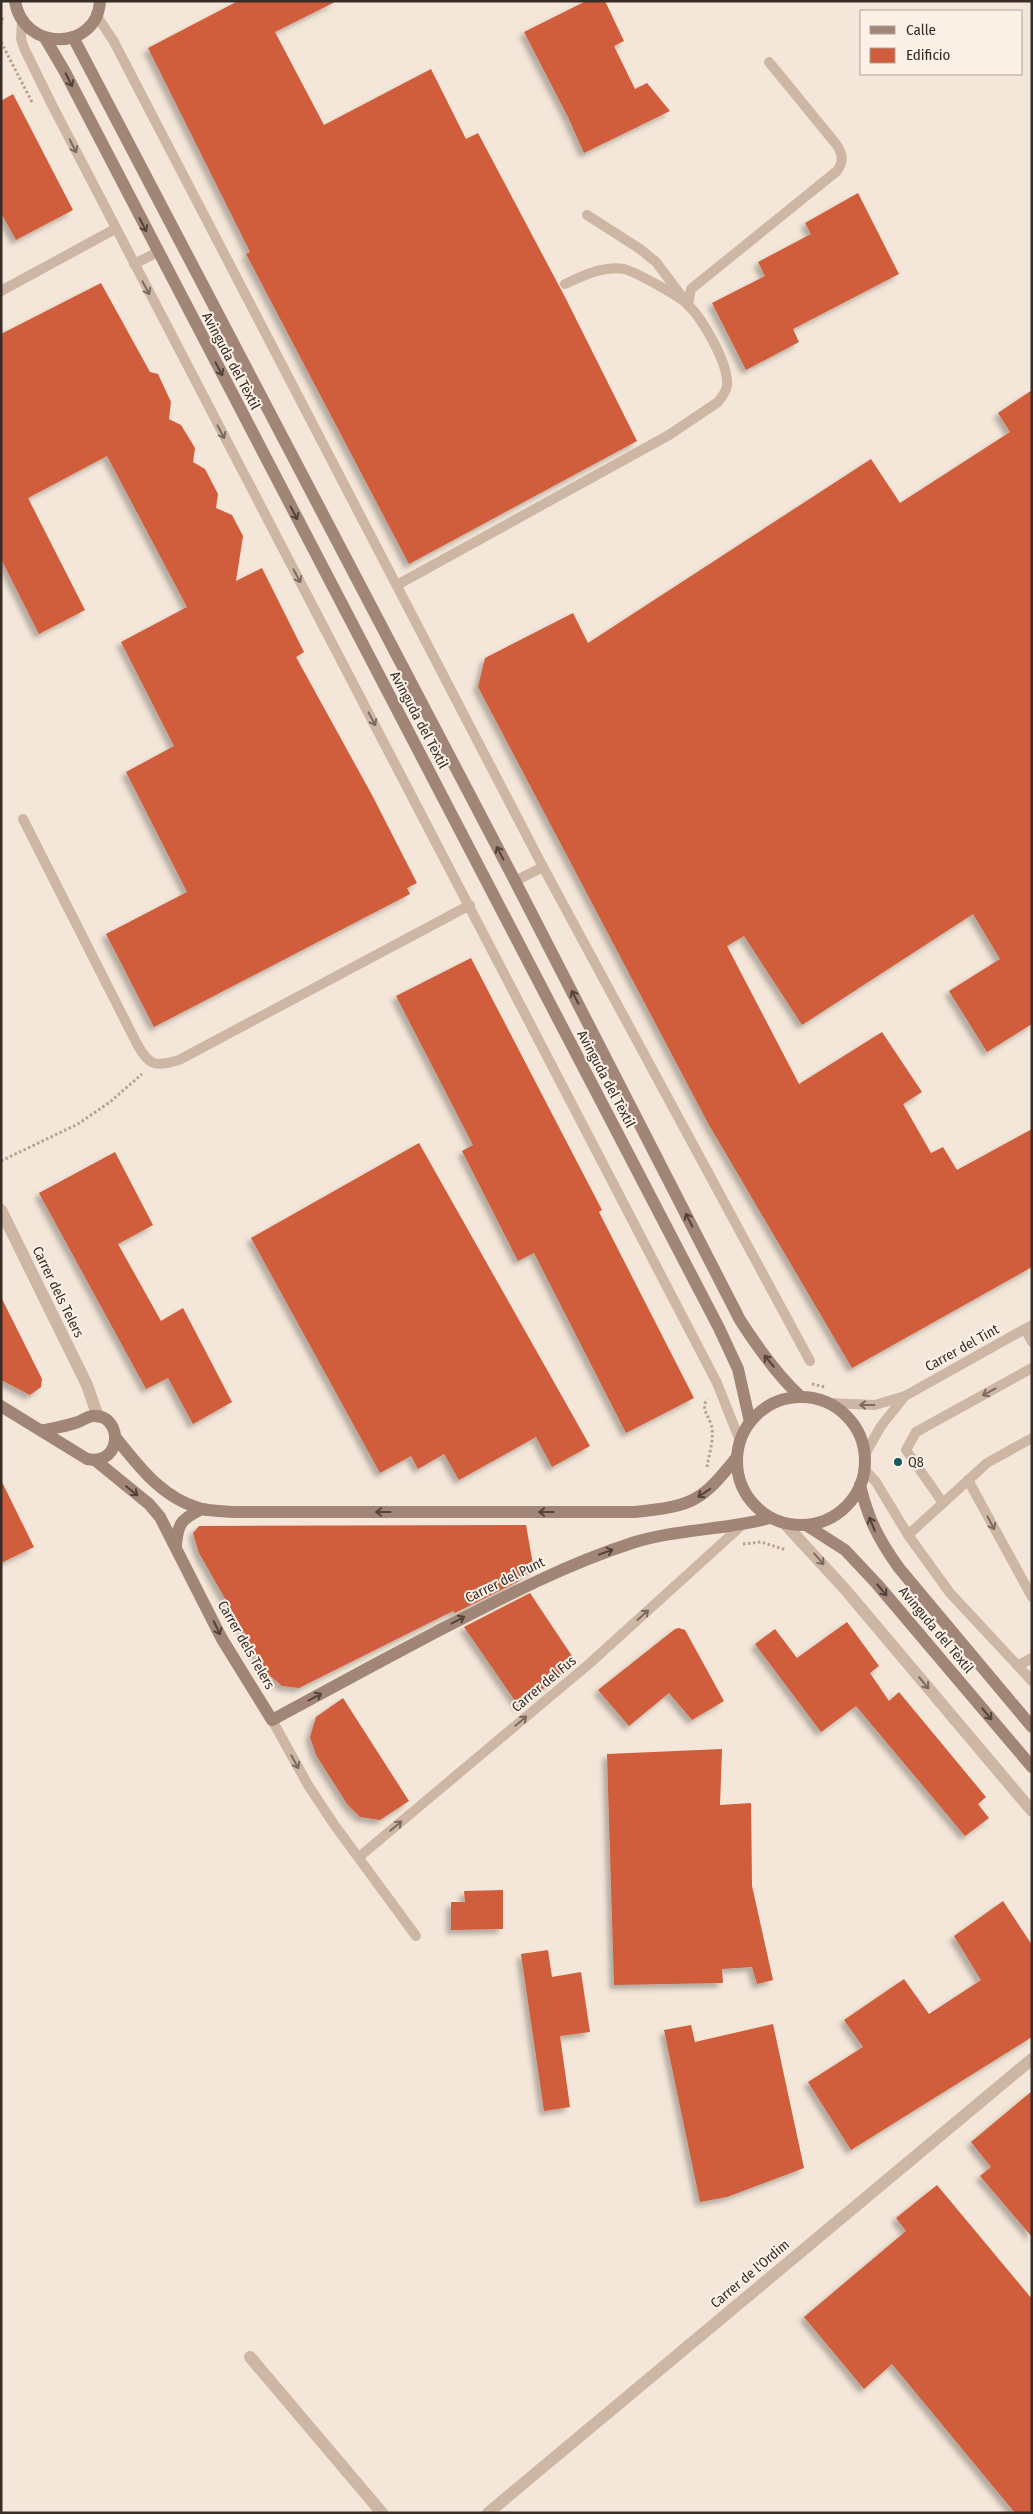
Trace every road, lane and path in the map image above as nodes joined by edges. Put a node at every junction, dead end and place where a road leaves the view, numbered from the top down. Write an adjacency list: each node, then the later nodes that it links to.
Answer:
1 (15, 1): 4 (street)
2 (100, 1): 3 (street)
3 (96, 15): 5 (street); 15 (lane)
4 (22, 22): 6 (street); 9 (lane, one-way to 9)
5 (74, 37): 6 (street); 18 (street, Avinguda del Tèxtil, one-way to 5)
6 (45, 38): 10 (street, Avinguda del Tèxtil, one-way to 10)
7 (769, 62): 14 (lane)
8 (587, 215): 14 (lane)
9 (115, 229): 11 (lane); 13 (lane)
10 (158, 252): 11 (lane); 33 (street, Avinguda del Tèxtil, one-way to 33)
11 (134, 264): 19 (lane, one-way to 19)
12 (565, 284): 14 (lane)
13 (1, 291)
14 (688, 305): 15 (lane)
15 (397, 585): 17 (lane)
16 (23, 819): 20 (lane)
17 (543, 866): 18 (lane); 25 (lane)
18 (515, 881): 28 (street, Avinguda del Tèxtil, one-way to 18)
19 (470, 905): 20 (lane); 37 (lane)
20 (153, 1064): 21 (path)
21 (1, 1161)
22 (1, 1210): 31 (street, Carrer dels Telers)
23 (1028, 1327): 24 (lane); 27 (lane, Carrer del Tint)
24 (1032, 1342)
25 (810, 1361)
26 (1032, 1368): 45 (lane, one-way to 45)
27 (906, 1396): 29 (lane, one-way to 29); 39 (lane)
28 (801, 1397): 29 (street); 33 (street)
29 (828, 1403): 39 (street)
30 (1, 1406): 34 (street)
31 (98, 1417): 32 (street); 35 (street)
32 (79, 1422): 34 (street); 38 (street)
33 (750, 1422): 37 (street)
34 (44, 1430): 38 (street)
35 (116, 1438): 41 (street); 46 (street)
36 (1032, 1438): 43 (lane)
37 (740, 1441): 40 (street)
38 (75, 1450): 41 (street)
39 (864, 1456): 42 (street)
40 (737, 1457): 46 (street, one-way to 46); 47 (street)
41 (95, 1460): 52 (street, Carrer dels Telers, one-way to 52)
42 (864, 1470): 44 (street); 51 (lane)
43 (968, 1480): 45 (lane); 53 (lane, one-way to 53)
44 (860, 1485): 49 (street); 58 (street, Avinguda del Tèxtil, one-way to 44)
45 (943, 1503): 51 (lane)
46 (202, 1509): 52 (street)
47 (770, 1518): 48 (street); 50 (street, Carrer del Punt)
48 (785, 1524): 49 (street); 60 (street, one-way to 60)
49 (806, 1525): 59 (street, Avinguda del Tèxtil, one-way to 59)
50 (741, 1526): 57 (street, Carrer del Punt, one-way to 50); 61 (lane, Carrer del Fus, one-way to 50)
51 (908, 1535): 55 (lane)
52 (176, 1545): 57 (street, Carrer dels Telers, one-way to 57)
53 (1032, 1597)
54 (1032, 1658): 55 (lane)
55 (1020, 1665): 56 (lane)
56 (1032, 1680)
57 (272, 1720): 61 (lane, Carrer dels Telers, one-way to 61)
58 (1032, 1727)
59 (1032, 1767)
60 (1032, 1811)
61 (359, 1857): 62 (lane, Carrer dels Telers)
62 (416, 1936)
63 (1032, 2059): 66 (street, Carrer de l'Ordim)
64 (250, 2357): 65 (street)
65 (382, 2513)
66 (488, 2513)

